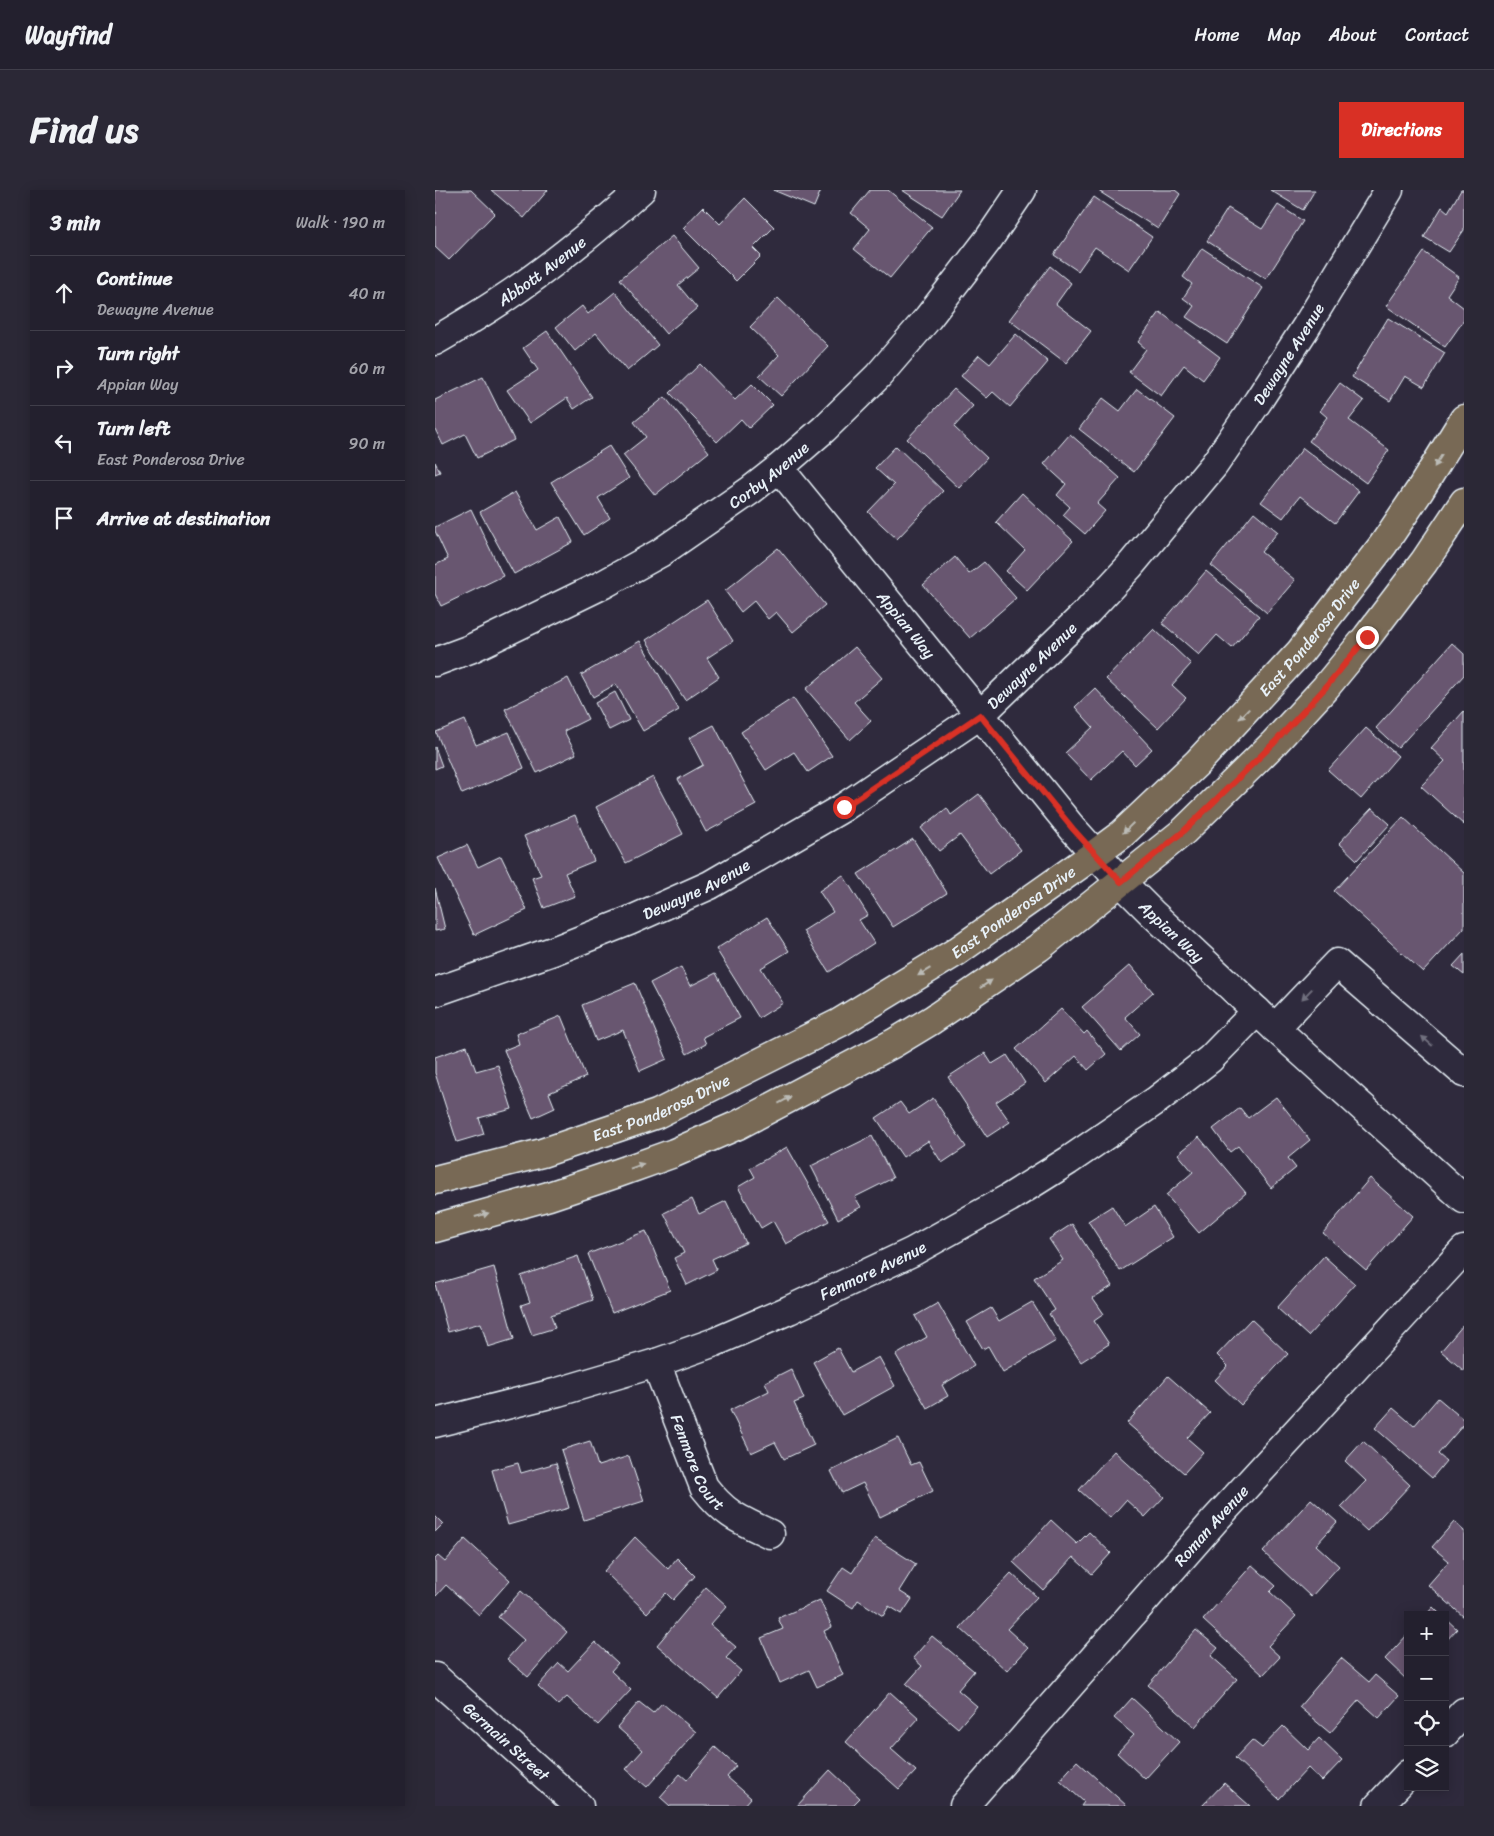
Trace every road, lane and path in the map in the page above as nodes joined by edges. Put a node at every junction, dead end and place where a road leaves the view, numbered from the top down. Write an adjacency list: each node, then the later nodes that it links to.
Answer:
1 (641, 190): 4 (street, Abbott Avenue)
2 (1022, 190): 6 (street, Corby Avenue)
3 (1389, 190): 9 (street, Dewayne Avenue)
4 (435, 341)
5 (1464, 419): 10 (main road, East Ponderosa Drive, one-way to 10)
6 (779, 468): 8 (street, Corby Avenue); 9 (street, Appian Way)
7 (1464, 502): 11 (main road)
8 (435, 662)
9 (980, 715): 10 (street, Appian Way); 12 (street, Dewayne Avenue)
10 (1095, 854): 11 (street, Appian Way); 15 (main road, East Ponderosa Drive, one-way to 15)
11 (1121, 882): 13 (street, Appian Way); 17 (main road, one-way to 11)
12 (435, 992)
13 (1266, 1019): 14 (street, Fenmore Avenue, one-way to 13); 16 (street, Appian Way); 19 (street, Fenmore Avenue)
14 (1464, 1073)
15 (435, 1180)
16 (1464, 1199)
17 (435, 1228)
18 (1464, 1250): 27 (street, Roman Avenue)
19 (657, 1362): 20 (street, Fenmore Avenue); 21 (street, Fenmore Court)
20 (435, 1424)
21 (770, 1534)
22 (435, 1677): 26 (street, Germain Street)
23 (1464, 1712): 24 (street)
24 (1449, 1729)
25 (1404, 1778): 28 (street)
26 (579, 1806)
27 (964, 1806)
28 (1378, 1806)

